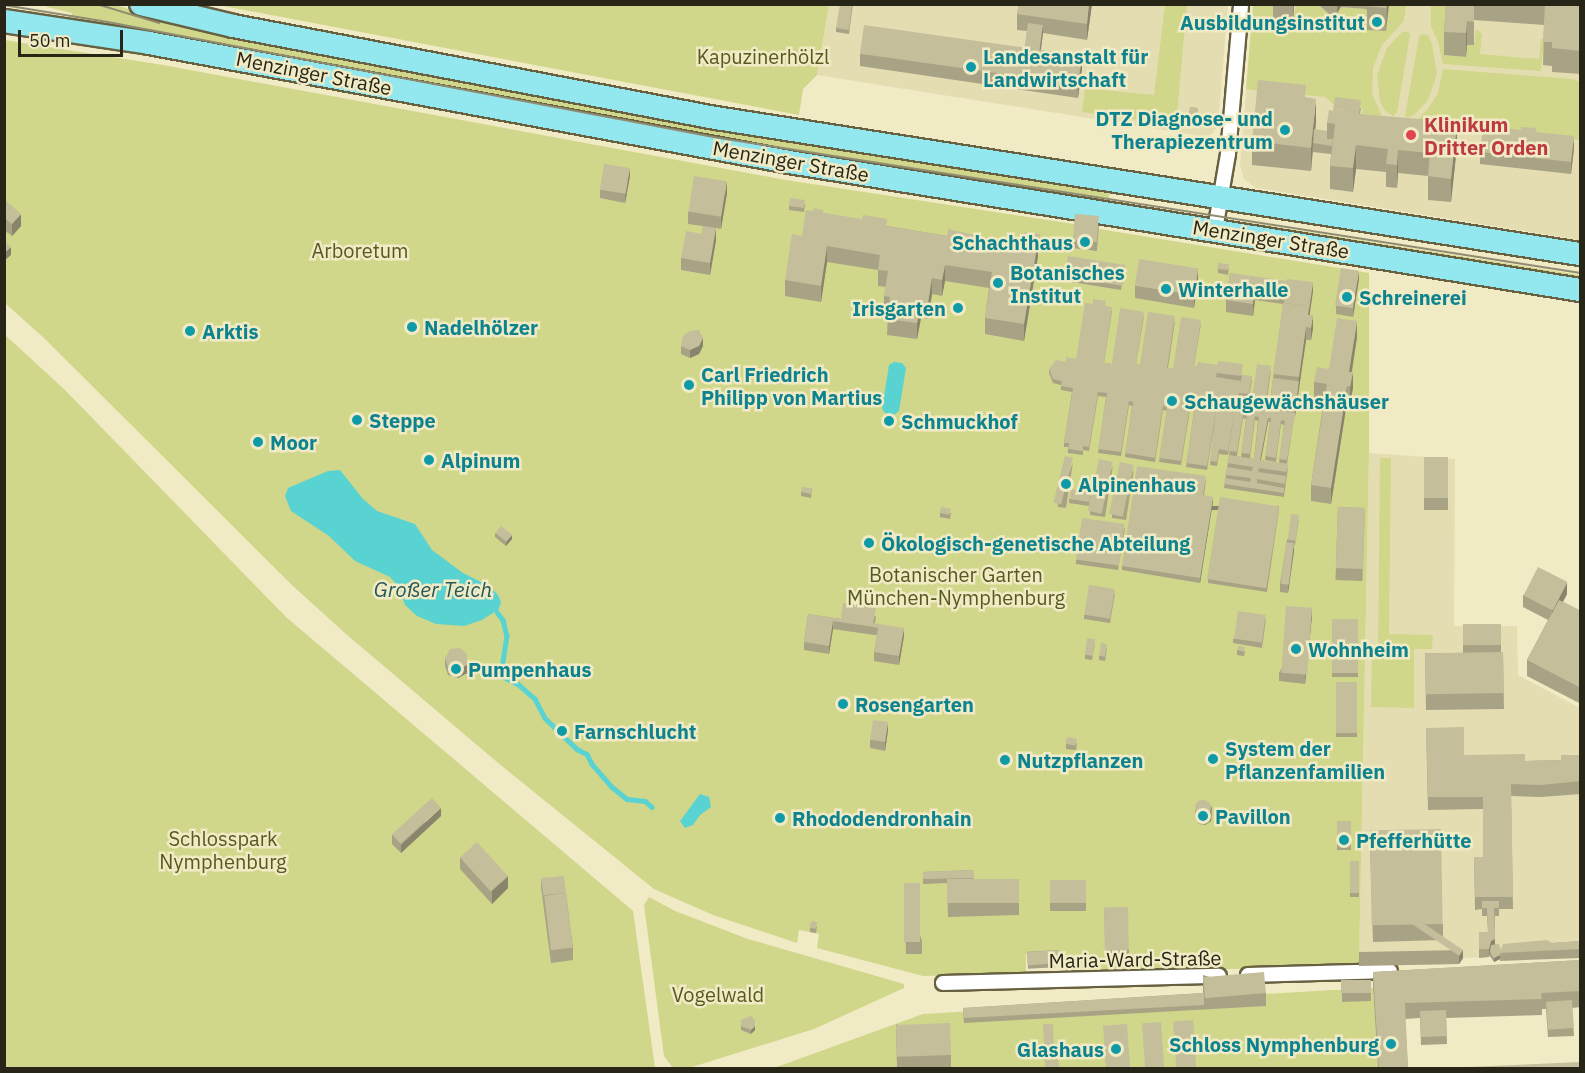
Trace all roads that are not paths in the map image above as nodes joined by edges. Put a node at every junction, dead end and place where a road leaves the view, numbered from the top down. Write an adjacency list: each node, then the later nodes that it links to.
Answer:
1 (141, 4): 4 (main road, Menzinger Straße)
2 (1241, 4): 4 (street)
3 (4, 21): 5 (main road, Menzinger Straße)
4 (1222, 196): 5 (street); 6 (main road, Menzinger Straße)
5 (1215, 230): 7 (main road, Menzinger Straße)
6 (1581, 254)
7 (1581, 290)
8 (1402, 971): 9 (street, Maria-Ward-Straße)
9 (943, 983)

